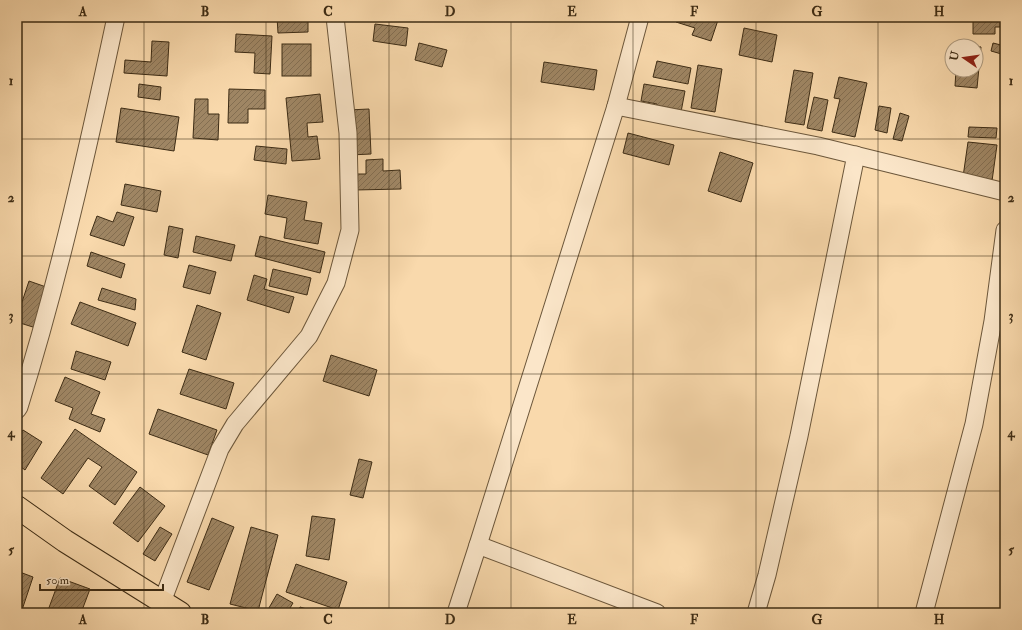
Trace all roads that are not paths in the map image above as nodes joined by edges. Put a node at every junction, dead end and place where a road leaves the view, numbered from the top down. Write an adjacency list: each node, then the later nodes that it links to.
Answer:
1 (116, 17): 8 (street)
2 (335, 17): 11 (street)
3 (640, 17): 4 (street)
4 (616, 106): 5 (street); 10 (street)
5 (856, 155): 6 (street); 14 (street)
6 (1005, 192)
7 (1005, 230): 15 (street)
8 (17, 410)
9 (17, 507): 11 (main road)
10 (478, 545): 12 (street); 13 (street)
11 (171, 608)
12 (456, 613)
13 (657, 613)
14 (756, 613)
15 (924, 613)

